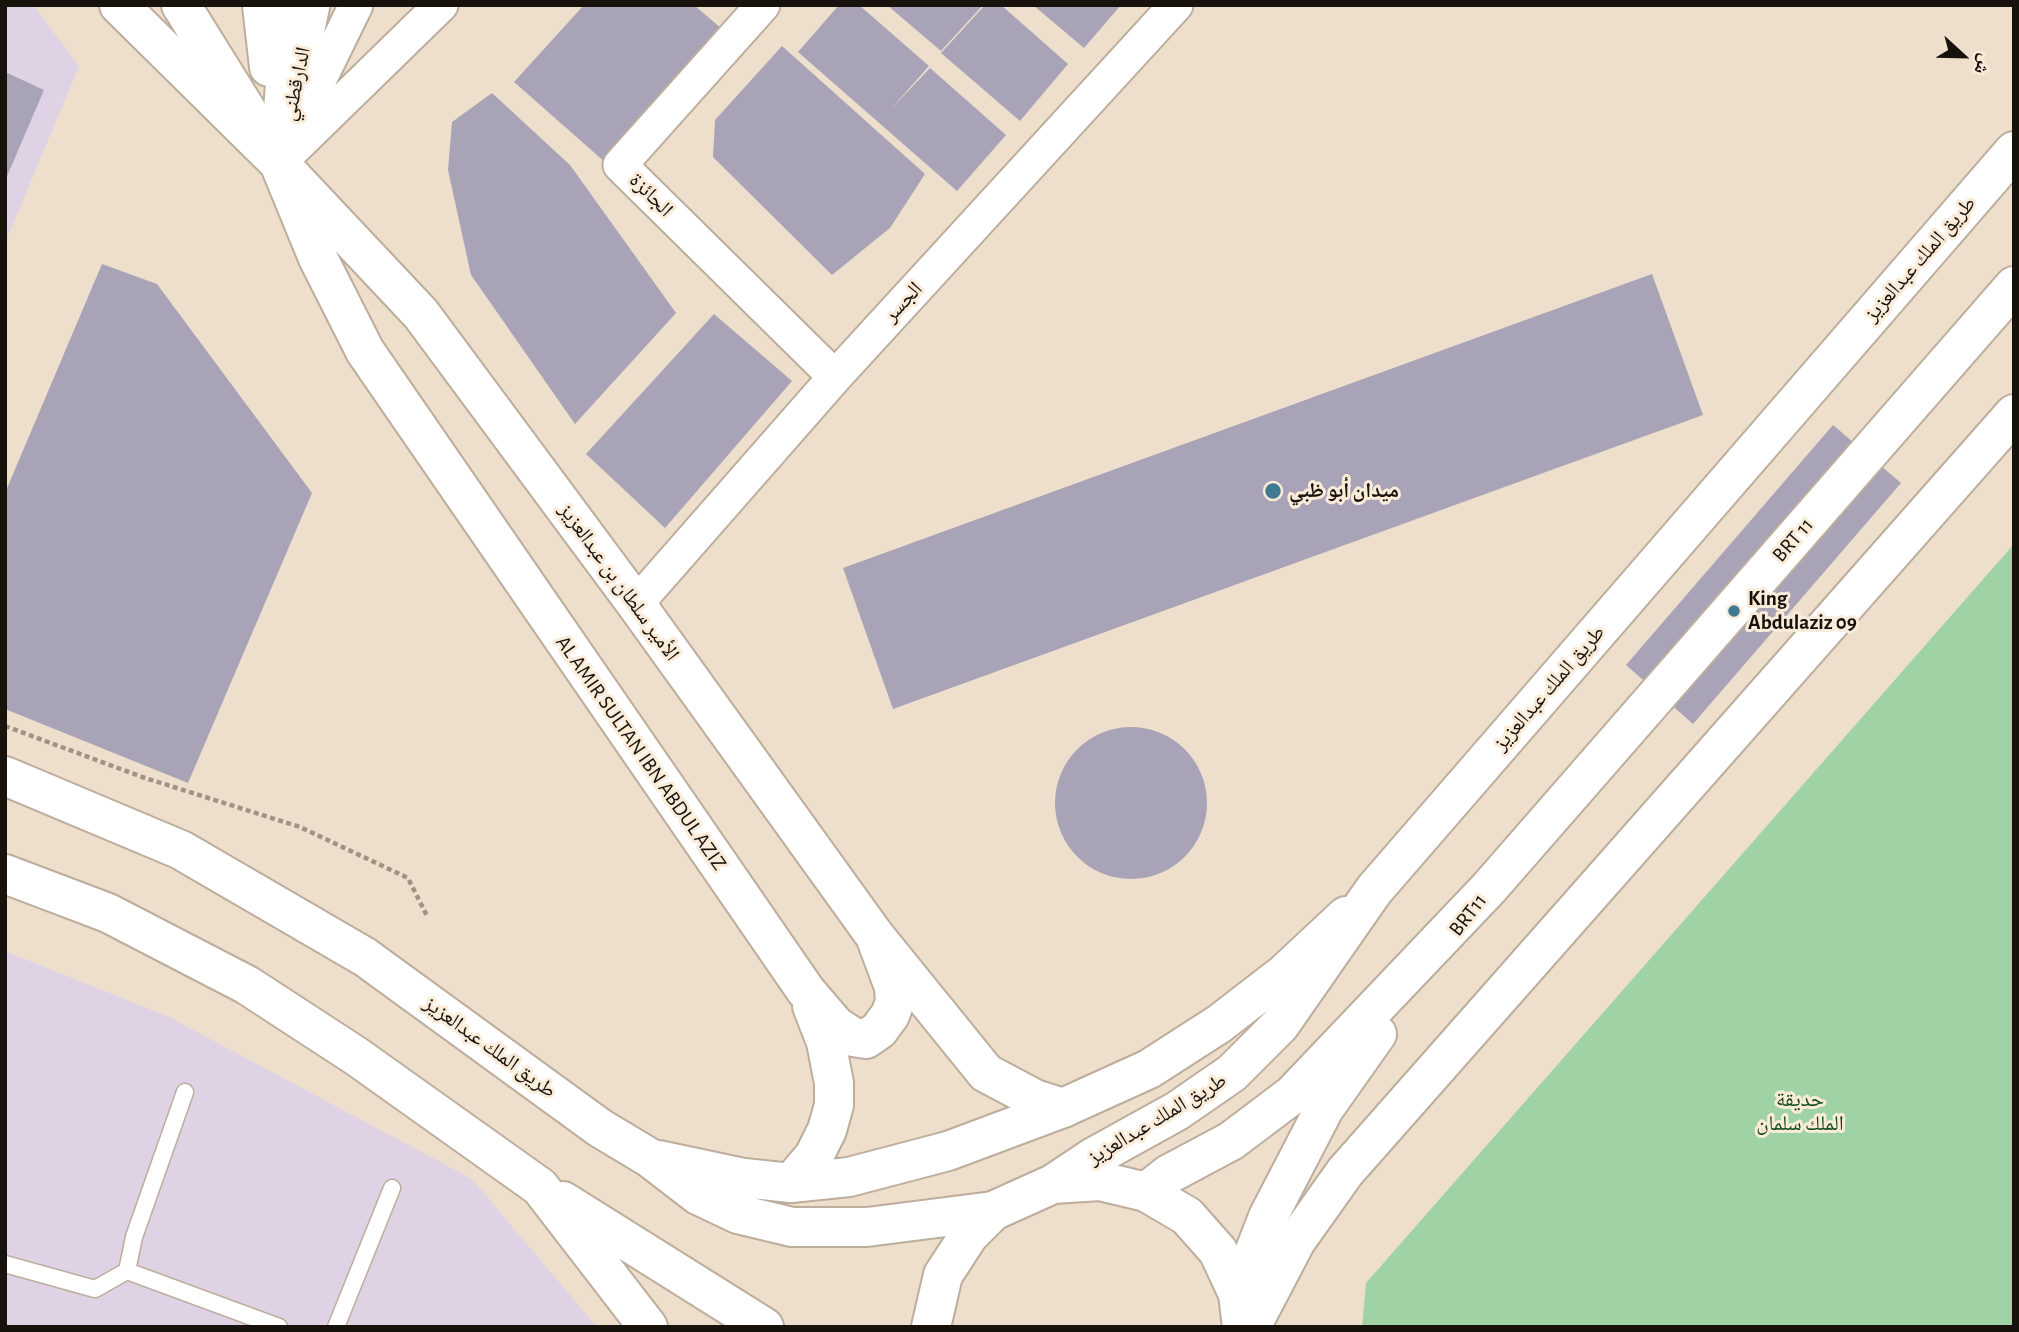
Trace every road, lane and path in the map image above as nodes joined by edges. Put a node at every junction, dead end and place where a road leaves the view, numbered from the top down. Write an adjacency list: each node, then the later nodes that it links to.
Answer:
1 (119, 5): 11 (main road)
2 (181, 5): 11 (main road)
3 (262, 5): 11 (main road)
4 (291, 5): 11 (main road)
5 (313, 5): 11 (street, الدارقطني)
6 (356, 5): 11 (street)
7 (441, 5): 11 (street)
8 (763, 5): 13 (street, الجائزة)
9 (1176, 5): 13 (street, الجسر)
10 (2014, 151): 21 (main road, طريق الملك عبدالعزيز)
11 (279, 163): 15 (main road, الأمير سلطان بن عبدالعزيز); 24 (main road, AL AMIR SULTAN IBN ABDUL AZIZ)
12 (2014, 286): 20 (main road, BRT 11)
13 (835, 377): 15 (street, الجسر)
14 (2014, 414): 36 (main road)
15 (636, 604): 23 (main road, الأمير سلطان بن عبدالعزيز)
16 (1734, 611): 20 (lane)
17 (5, 726): 22 (path)
18 (5, 776): 27 (main road, طريق الملك عبدالعزيز)
19 (5, 874): 30 (main road)
20 (1489, 888): 32 (main road, BRT11); 36 (main road, BRT11)
21 (1374, 890): 26 (main road); 29 (main road, طريق الملك عبدالعزيز)
22 (428, 918)
23 (874, 936): 24 (main road, AL AMIR SULTAN IBN ABDUL AZIZ); 26 (main road, الأمير سلطان بن عبدالعزيز)
24 (806, 991): 28 (main road)
25 (186, 1092): 35 (lane)
26 (1063, 1108): 28 (main road)
27 (650, 1158): 28 (main road); 33 (main road, طريق الملك عبدالعزيز)
28 (791, 1183)
29 (1053, 1184): 32 (main road); 33 (main road)
30 (540, 1187): 39 (main road); 40 (main road)
31 (392, 1188): 38 (lane)
32 (1146, 1192): 36 (main road)
33 (993, 1211): 41 (main road)
34 (5, 1264): 35 (lane)
35 (127, 1271): 37 (lane)
36 (1244, 1316)
37 (279, 1327)
38 (336, 1327)
39 (648, 1327)
40 (764, 1327)
41 (931, 1327)

